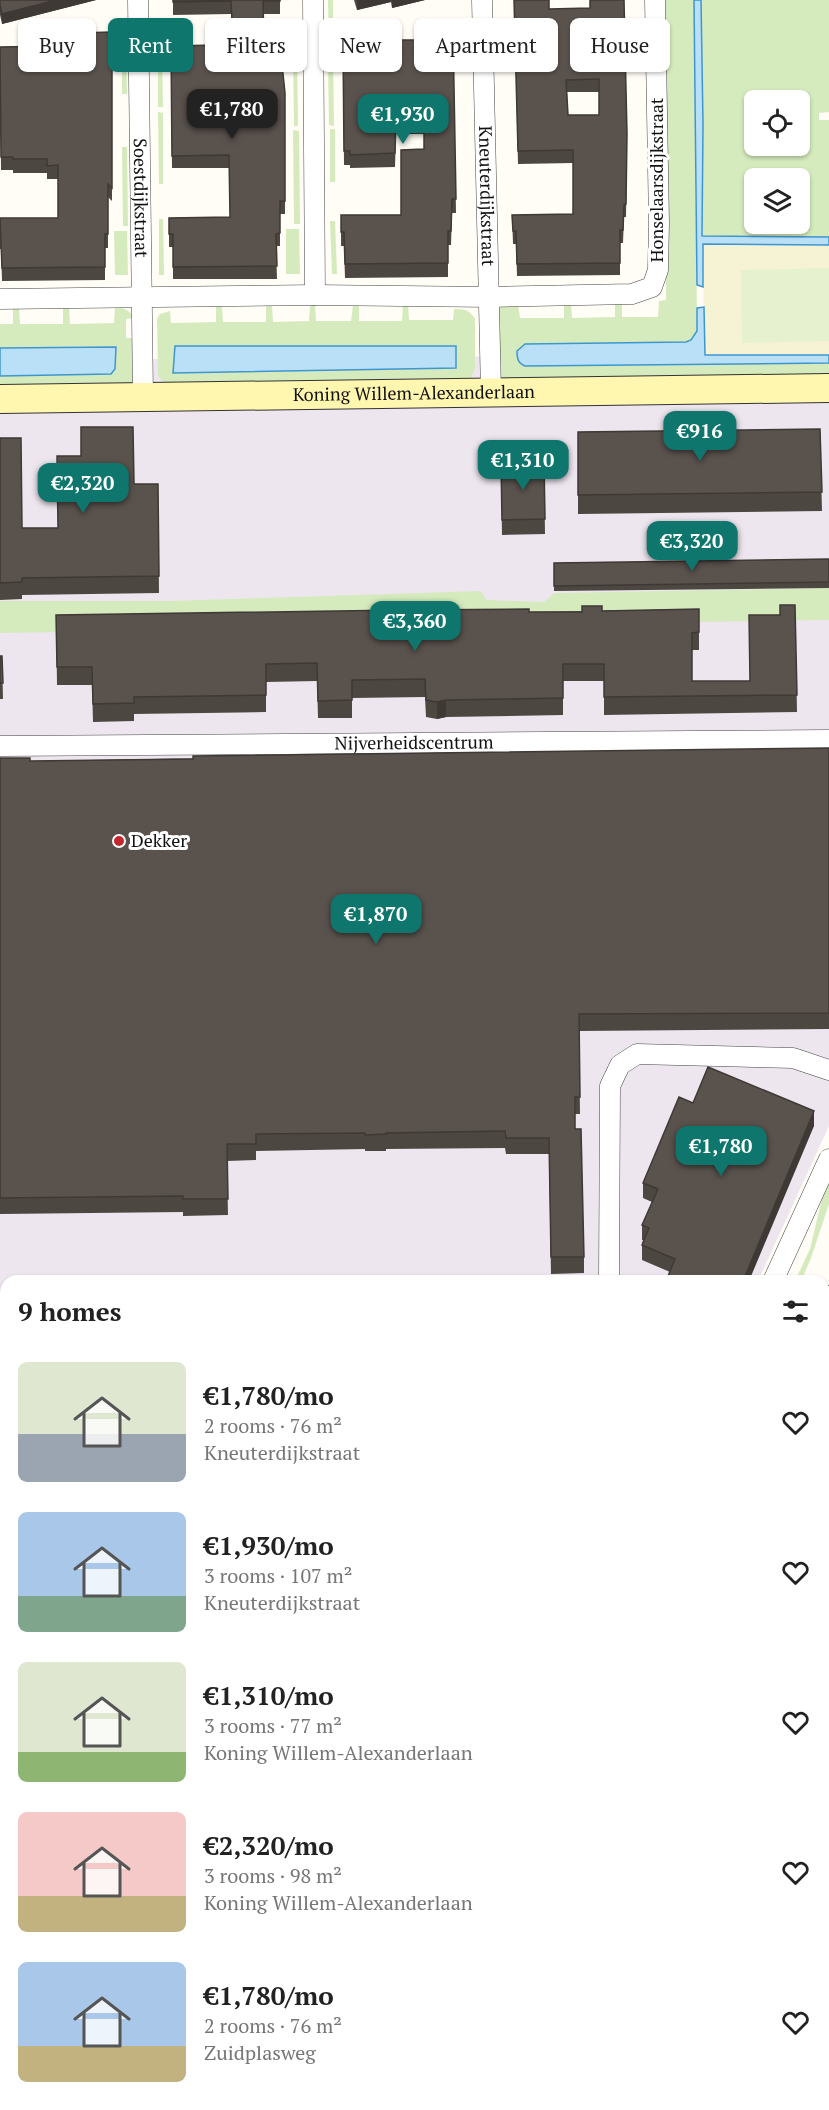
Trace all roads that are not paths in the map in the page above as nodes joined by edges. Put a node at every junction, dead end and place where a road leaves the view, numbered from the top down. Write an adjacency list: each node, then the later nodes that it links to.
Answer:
1 (138, 0): 8 (street, Soestdijkstraat)
2 (313, 0): 5 (street)
3 (482, 0): 6 (street, Kneuterdijkstraat)
4 (655, 0): 6 (street, Honselaarsdijkstraat)
5 (315, 295): 6 (street); 8 (street)
6 (490, 297): 10 (street, Kneuterdijkstraat)
7 (0, 299): 8 (street)
8 (143, 299): 11 (street, Soestdijkstraat)
9 (829, 388): 10 (street, Koning Willem-Alexanderlaan)
10 (491, 392): 11 (street, Koning Willem-Alexanderlaan)
11 (143, 396): 12 (street, Koning Willem-Alexanderlaan)
12 (0, 399)
13 (829, 740): 14 (street, Nijverheidscentrum)
14 (0, 746)
15 (829, 1070): 17 (street)
16 (829, 1159): 18 (street)
17 (609, 1275)
18 (776, 1275)

